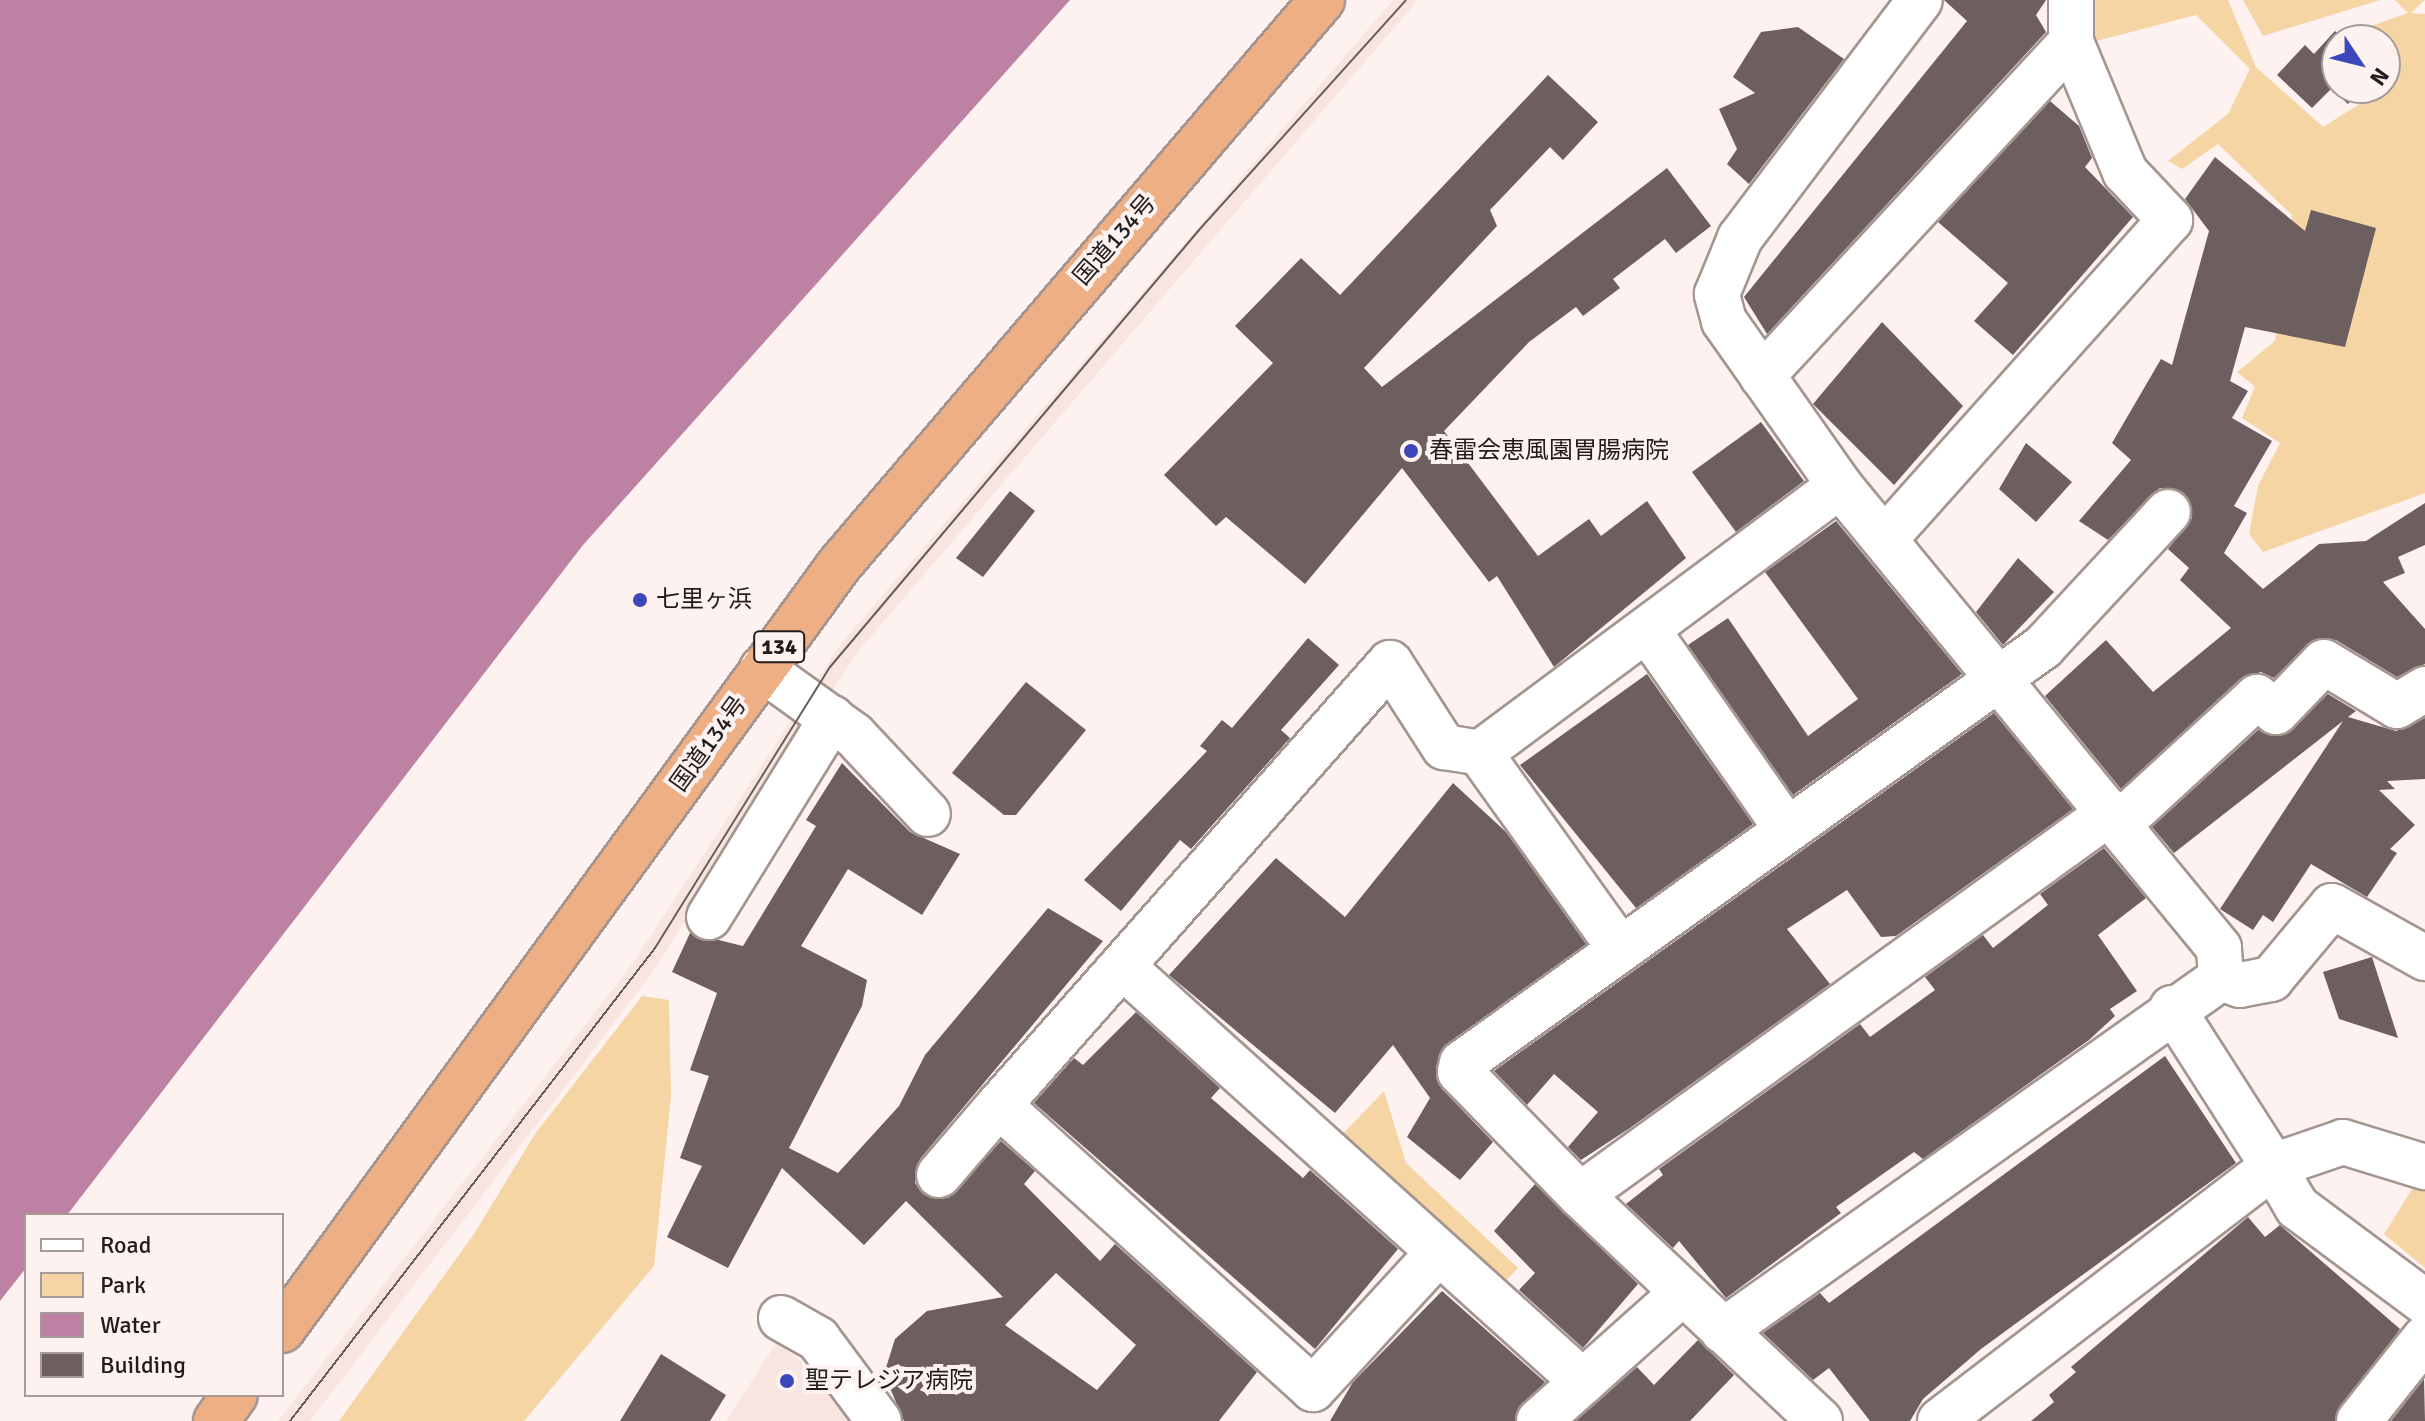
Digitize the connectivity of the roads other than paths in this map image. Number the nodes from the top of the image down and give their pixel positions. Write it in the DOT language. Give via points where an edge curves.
graph roads {
  1 [pos="1322,0"];
  2 [pos="1920,0"];
  3 [pos="2071,21"];
  4 [pos="1762,376"];
  5 [pos="1840,486"];
  6 [pos="2168,512"];
  7 [pos="1886,538"];
  8 [pos="1648,631"];
  9 [pos="762,669"];
  10 [pos="2003,677"];
  11 [pos="2425,689"];
  12 [pos="832,718"];
  13 [pos="1480,753"];
  14 [pos="928,814"];
  15 [pos="2115,817"];
  16 [pos="1785,827"];
  17 [pos="709,917"];
  18 [pos="1618,946"];
  19 [pos="2425,958"];
  20 [pos="1122,966"];
  21 [pos="2221,978"];
  22 [pos="2172,1008"];
  23 [pos="999,1105"];
  24 [pos="2273,1166"];
  25 [pos="2425,1167"];
  26 [pos="939,1175"];
  27 [pos="1580,1195"];
  28 [pos="1438,1253"];
  29 [pos="1682,1293"];
  30 [pos="2425,1302"];
  31 [pos="781,1318"];
  32 [pos="284,1327"];
  33 [pos="1723,1331"];
  34 [pos="2425,1338"];
  35 [pos="1583,1382"];
  36 [pos="234,1397"];
  37 [pos="216,1421"];
  38 [pos="879,1421"];
  39 [pos="1539,1421"];
  40 [pos="1820,1421"];
  41 [pos="1940,1421"];
  42 [pos="2359,1421"];
  1 -- 9 [label="highway, 国道134号 / 134" via="931,455"];
  2 -- 4 [label="street" via="1740,238 1717,294 1724,321"];
  3 -- 4 [label="street"];
  3 -- 7 [label="street" via="2125,172 2170,220"];
  4 -- 5 [label="street"];
  5 -- 7 [label="street"];
  5 -- 8 [label="street"];
  6 -- 10 [label="street" via="2043,647"];
  7 -- 10 [label="street"];
  8 -- 13 [label="street"];
  8 -- 16 [label="street"];
  9 -- 12 [label="street"];
  9 -- 32 [label="highway, 国道134号 / 134"];
  10 -- 15 [label="street"];
  10 -- 16 [label="street"];
  11 -- 15 [label="street" via="2397,706 2324,662 2276,712 2257,697"];
  12 -- 14 [label="street"];
  12 -- 17 [label="street"];
  13 -- 18 [label="street"];
  13 -- 20 [label="street" via="1444,747 1390,663"];
  15 -- 21 [label="street" via="2219,948"];
  15 -- 27 [label="street"];
  16 -- 18 [label="street"];
  18 -- 27 [label="street" via="1462,1063 1460,1072"];
  19 -- 21 [label="street" via="2332,906 2271,979 2240,985"];
  20 -- 23 [label="street"];
  20 -- 28 [label="street"];
  21 -- 22 [label="street"];
  22 -- 24 [label="street"];
  22 -- 33 [label="street"];
  23 -- 26 [label="street"];
  23 -- 28 [label="street" via="1313,1389"];
  24 -- 25 [label="street" via="2343,1142"];
  24 -- 30 [label="street" via="2297,1207"];
  24 -- 41 [label="street"];
  27 -- 29 [label="street"];
  28 -- 35 [label="street"];
  29 -- 33 [label="street"];
  29 -- 35 [label="street"];
  31 -- 38 [label="street" via="818,1339"];
  33 -- 40 [label="street"];
  34 -- 42 [label="street"];
  35 -- 39 [label="street"];
  36 -- 37 [label="highway"];
}
